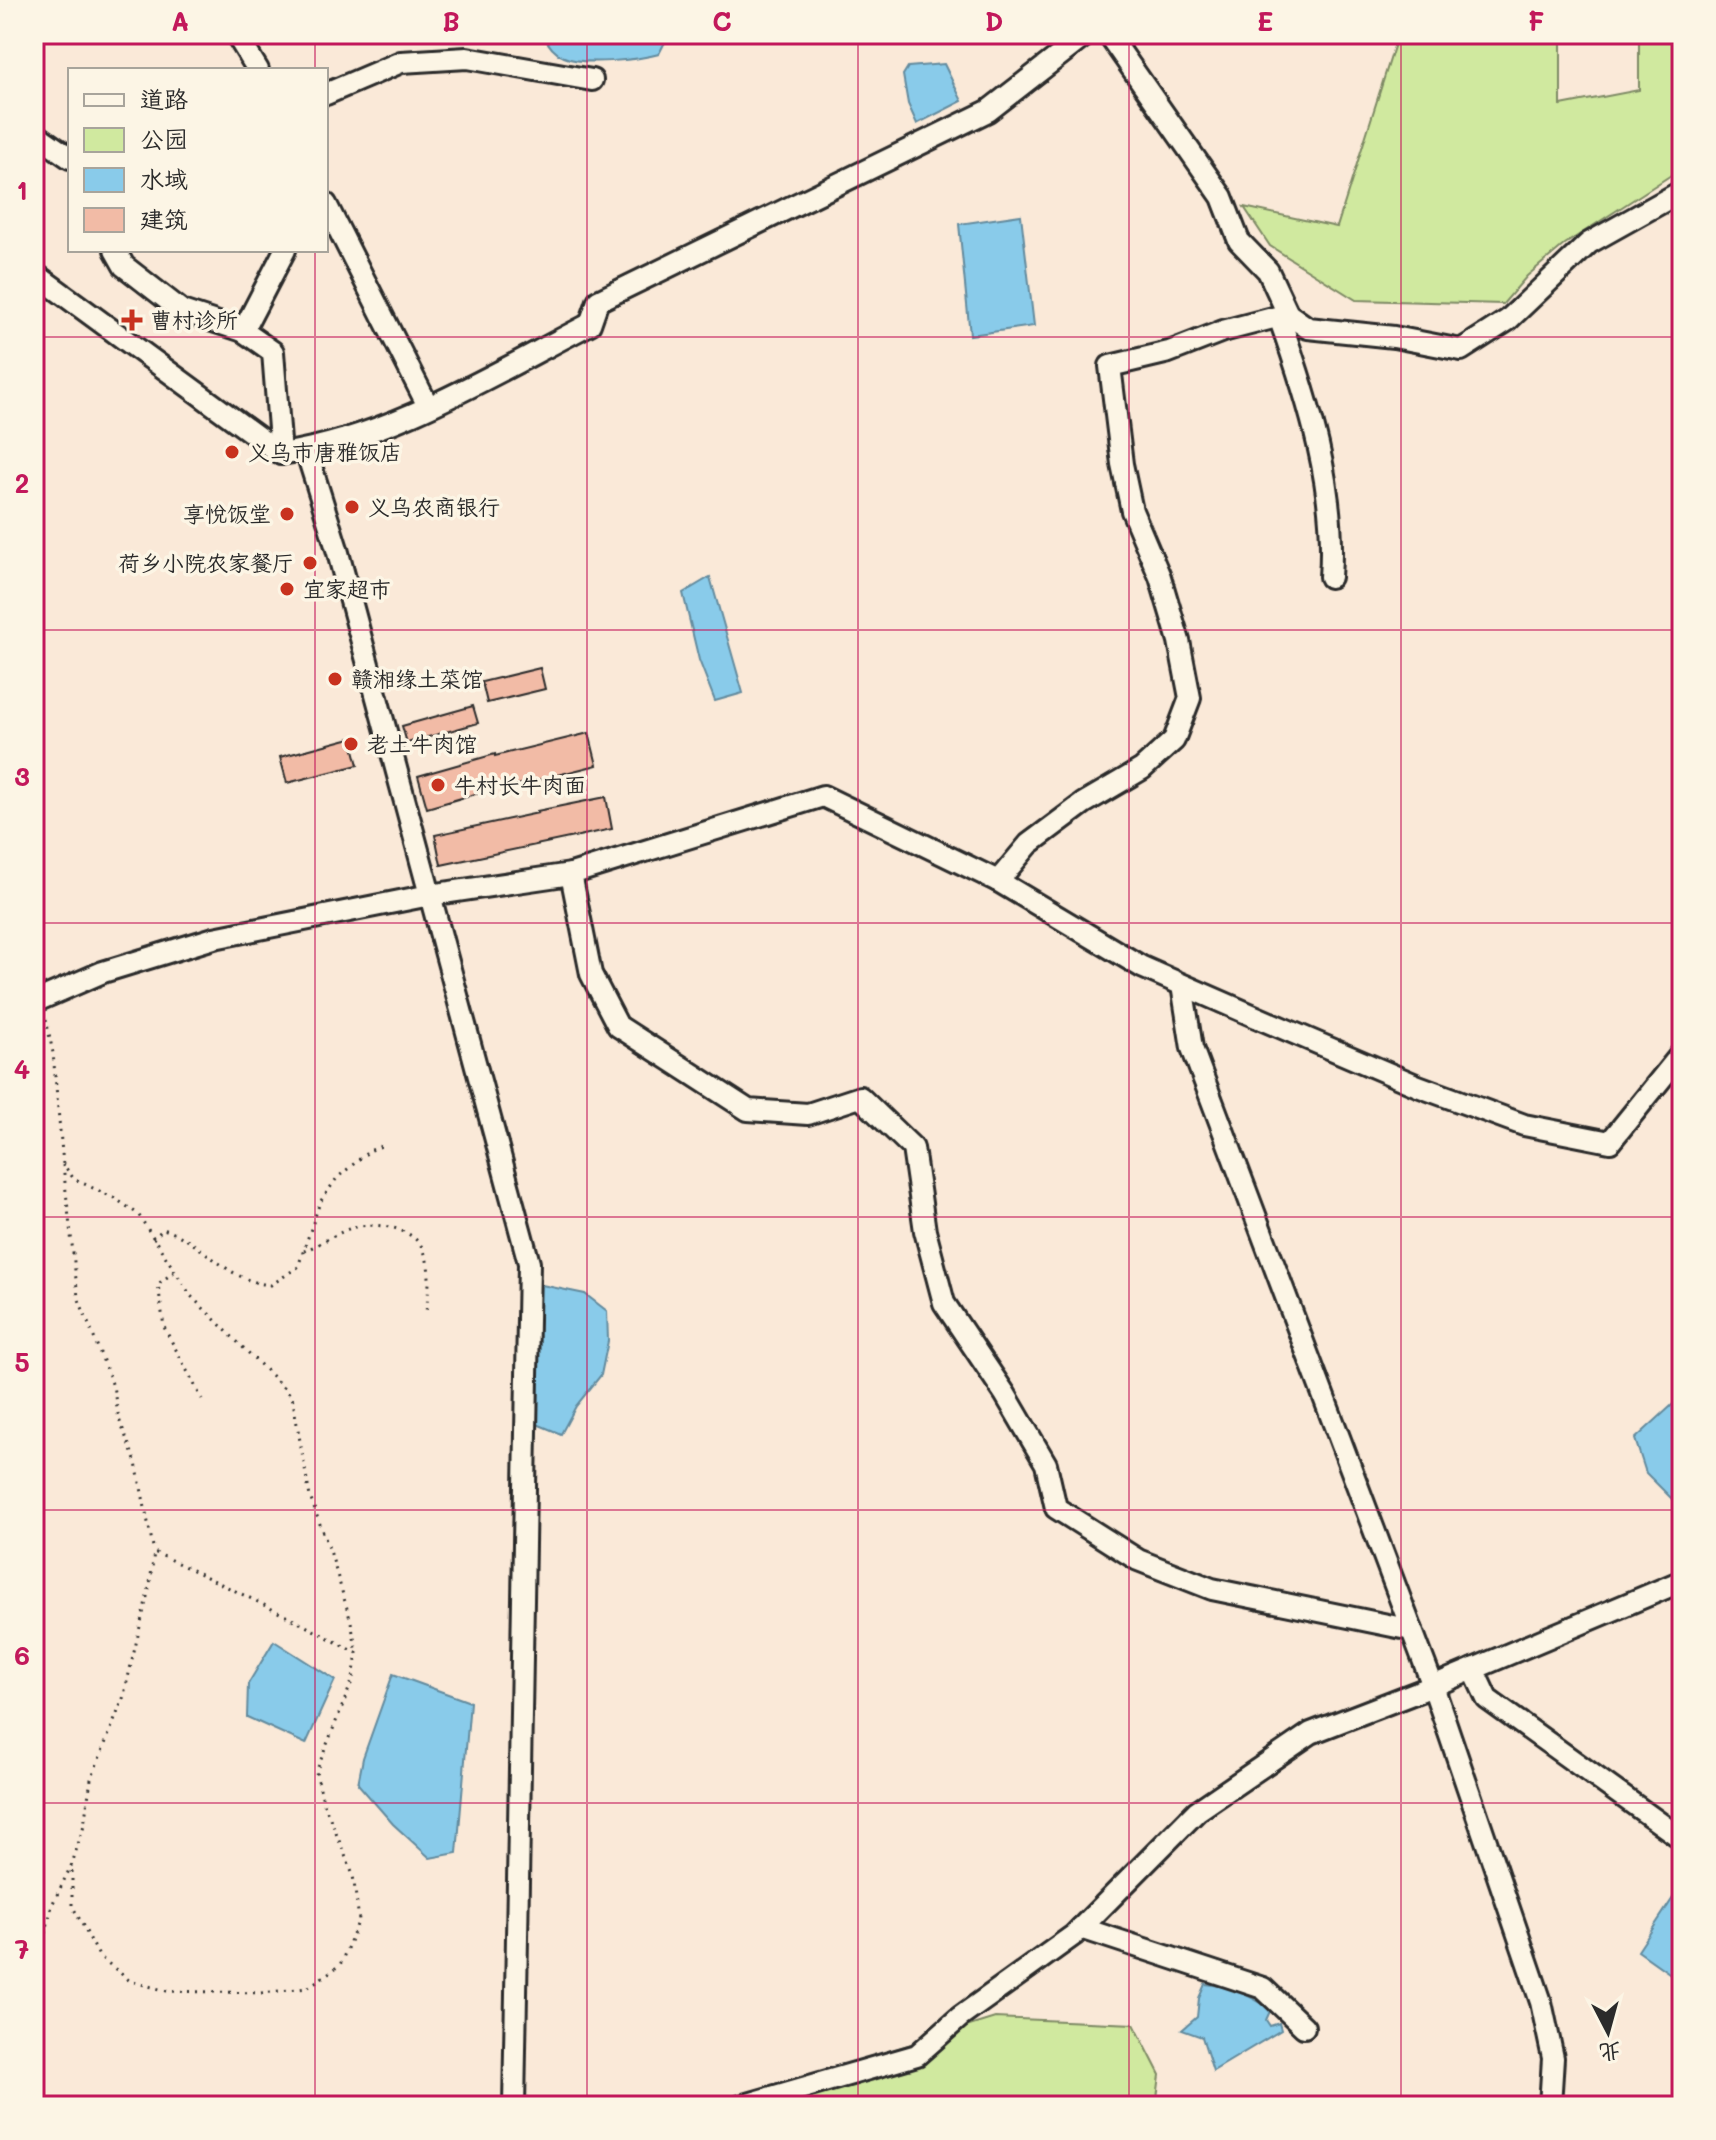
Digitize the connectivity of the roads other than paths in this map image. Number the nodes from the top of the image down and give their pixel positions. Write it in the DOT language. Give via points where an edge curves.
graph roads {
  1 [pos="236,34"];
  2 [pos="1087,34"];
  3 [pos="1108,34"];
  4 [pos="257,68"];
  5 [pos="592,80"];
  6 [pos="328,93"];
  7 [pos="34,133"];
  8 [pos="68,157"];
  9 [pos="1682,191"];
  10 [pos="328,208"];
  11 [pos="114,252"];
  12 [pos="284,252"];
  13 [pos="34,273"];
  14 [pos="1283,316"];
  15 [pos="243,331"];
  16 [pos="428,406"];
  17 [pos="306,450"];
  18 [pos="281,454"];
  19 [pos="1330,577"];
  20 [pos="571,874"];
  21 [pos="998,881"];
  22 [pos="430,895"];
  23 [pos="1182,985"];
  24 [pos="38,1000"];
  25 [pos="1682,1053"];
  26 [pos="1682,1581"];
  27 [pos="1412,1630"];
  28 [pos="1473,1669"];
  29 [pos="1433,1686"];
  30 [pos="1682,1839"];
  31 [pos="1081,1928"];
  32 [pos="1304,2027"];
  33 [pos="514,2106"];
  34 [pos="741,2106"];
  35 [pos="1550,2106"];
  1 -- 4 [label="street"];
  2 -- 16 [label="street" via="988,111 598,301 590,324"];
  3 -- 14 [label="street" via="1222,197 1239,241 1268,271"];
  5 -- 6 [label="street" via="467,58 401,62"];
  7 -- 8 [label="street"];
  9 -- 14 [label="street" via="1589,243 1508,320 1461,350 1308,328"];
  10 -- 16 [label="street"];
  11 -- 15 [label="street" via="124,266 182,311"];
  12 -- 15 [label="street"];
  13 -- 18 [label="street"];
  14 -- 19 [label="street" via="1320,457 1333,542"];
  14 -- 21 [label="street" via="1110,366 1132,511 1164,589 1190,698 1174,740 1142,769 1029,844"];
  15 -- 18 [label="street" via="273,352"];
  16 -- 17 [label="street"];
  17 -- 18 [label="street"];
  17 -- 22 [label="street"];
  20 -- 21 [label="street" via="823,796"];
  20 -- 22 [label="street"];
  20 -- 27 [label="street" via="591,974 618,1026 748,1110 808,1114 860,1097 913,1148 925,1231 944,1303 1046,1464 1056,1508 1138,1560 1212,1589"];
  21 -- 23 [label="street" via="1142,967"];
  22 -- 24 [label="street" via="214,938 103,972"];
  22 -- 33 [label="street" via="529,1263"];
  23 -- 25 [label="street" via="1510,1121 1610,1142"];
  23 -- 27 [label="street" via="1192,1048"];
  26 -- 28 [label="street"];
  27 -- 29 [label="street"];
  28 -- 29 [label="street"];
  28 -- 30 [label="street" via="1487,1699"];
  29 -- 31 [label="street" via="1311,1733 1197,1811"];
  29 -- 35 [label="street" via="1541,2002 1553,2058"];
  31 -- 32 [label="street" via="1263,1988"];
  31 -- 34 [label="street" via="917,2055"];
}
